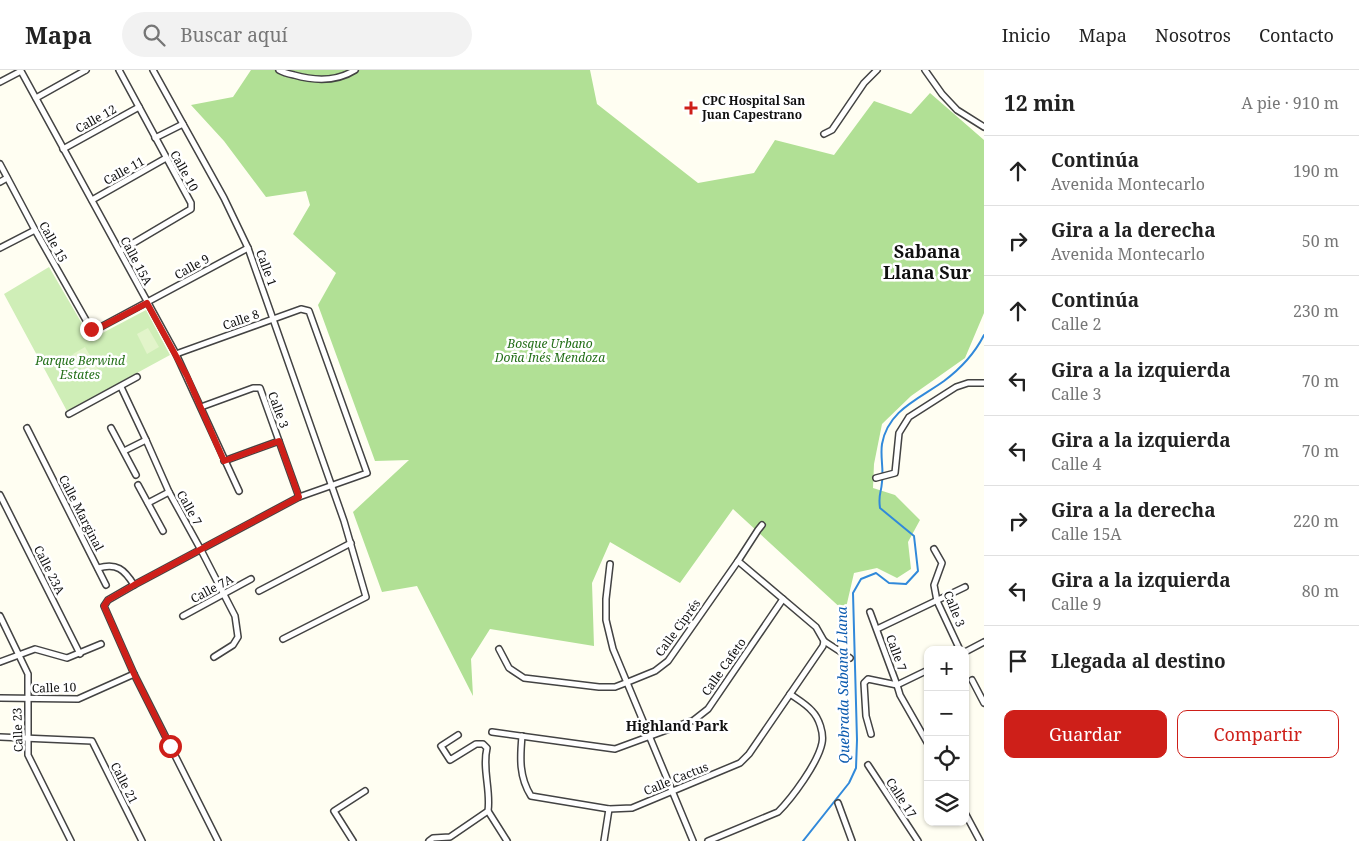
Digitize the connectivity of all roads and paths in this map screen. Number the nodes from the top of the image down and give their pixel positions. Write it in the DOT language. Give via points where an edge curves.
graph roads {
  1 [pos="86,70"];
  2 [pos="119,70"];
  3 [pos="153,70"];
  4 [pos="279,70"];
  5 [pos="355,70"];
  6 [pos="877,70"];
  7 [pos="925,70"];
  8 [pos="22,71"];
  9 [pos="0,82"];
  10 [pos="36,98"];
  11 [pos="139,107"];
  12 [pos="182,124"];
  13 [pos="984,127"];
  14 [pos="824,134"];
  15 [pos="155,138"];
  16 [pos="63,149"];
  17 [pos="166,158"];
  18 [pos="0,164"];
  19 [pos="7,178"];
  20 [pos="0,182"];
  21 [pos="92,200"];
  22 [pos="35,230"];
  23 [pos="0,248"];
  24 [pos="248,248"];
  25 [pos="120,251"];
  26 [pos="147,303"];
  27 [pos="274,320"];
  28 [pos="91,329"];
  29 [pos="176,354"];
  30 [pos="137,377"];
  31 [pos="984,383"];
  32 [pos="120,387"];
  33 [pos="201,407"];
  34 [pos="70,414"];
  35 [pos="27,428"];
  36 [pos="111,428"];
  37 [pos="146,440"];
  38 [pos="279,441"];
  39 [pos="124,451"];
  40 [pos="224,461"];
  41 [pos="136,475"];
  42 [pos="876,478"];
  43 [pos="138,485"];
  44 [pos="332,485"];
  45 [pos="239,491"];
  46 [pos="168,492"];
  47 [pos="0,495"];
  48 [pos="299,497"];
  49 [pos="2,503"];
  50 [pos="148,503"];
  51 [pos="762,525"];
  52 [pos="163,531"];
  53 [pos="351,543"];
  54 [pos="934,548"];
  55 [pos="201,550"];
  56 [pos="738,561"];
  57 [pos="610,564"];
  58 [pos="98,568"];
  59 [pos="252,579"];
  60 [pos="106,585"];
  61 [pos="134,585"];
  62 [pos="965,587"];
  63 [pos="259,591"];
  64 [pos="224,594"];
  65 [pos="783,599"];
  66 [pos="937,601"];
  67 [pos="870,612"];
  68 [pos="0,616"];
  69 [pos="183,616"];
  70 [pos="877,629"];
  71 [pos="284,639"];
  72 [pos="824,640"];
  73 [pos="984,642"];
  74 [pos="101,644"];
  75 [pos="958,646"];
  76 [pos="499,650"];
  77 [pos="969,650"];
  78 [pos="80,654"];
  79 [pos="20,656"];
  80 [pos="214,657"];
  81 [pos="850,658"];
  82 [pos="0,662"];
  83 [pos="924,672"];
  84 [pos="134,674"];
  85 [pos="972,680"];
  86 [pos="628,682"];
  87 [pos="898,685"];
  88 [pos="790,694"];
  89 [pos="0,698"];
  90 [pos="28,699"];
  91 [pos="984,703"];
  92 [pos="492,732"];
  93 [pos="871,734"];
  94 [pos="458,735"];
  95 [pos="522,736"];
  96 [pos="0,737"];
  97 [pos="27,737"];
  98 [pos="650,737"];
  99 [pos="924,737"];
  100 [pos="868,765"];
  101 [pos="365,792"];
  102 [pos="672,792"];
  103 [pos="838,803"];
  104 [pos="609,809"];
  105 [pos="488,811"];
  106 [pos="969,820"];
  107 [pos="71,841"];
  108 [pos="142,841"];
  109 [pos="218,841"];
  110 [pos="353,841"];
  111 [pos="429,841"];
  112 [pos="507,841"];
  113 [pos="604,841"];
  114 [pos="693,841"];
  115 [pos="708,841"];
  116 [pos="852,841"];
  117 [pos="918,841"];
  118 [pos="980,841"];
  1 -- 10 [label="street"];
  2 -- 11 [label="street, Calle 10"];
  3 -- 12 [label="street, Calle 1"];
  4 -- 5 [label="street" via="311,80 327,80"];
  6 -- 14 [label="street" via="864,83 832,130"];
  7 -- 13 [label="street" via="957,110"];
  8 -- 9 [label="street"];
  8 -- 10 [label="street, Calle 15A"];
  10 -- 16 [label="street, Calle 15A"];
  11 -- 15 [label="street, Calle 10"];
  11 -- 16 [label="street, Calle 12"];
  12 -- 15 [label="street"];
  12 -- 24 [label="street, Calle 1"];
  15 -- 17 [label="street, Calle 10"];
  16 -- 21 [label="street, Calle 15A"];
  17 -- 21 [label="street, Calle 11"];
  17 -- 25 [label="street, Calle 10" via="191,203 190,209"];
  18 -- 19 [label="street, Calle 15"];
  19 -- 20 [label="street"];
  19 -- 22 [label="street, Calle 15"];
  21 -- 25 [label="street, Calle 15A"];
  22 -- 23 [label="street"];
  22 -- 28 [label="street, Calle 15"];
  24 -- 26 [label="street, Calle 9"];
  24 -- 27 [label="street, Calle 1"];
  25 -- 26 [label="street, Calle 15A"];
  26 -- 28 [label="street, Calle 9" via="97,329"];
  26 -- 29 [label="street, Calle 15A"];
  27 -- 29 [label="street, Calle 8"];
  27 -- 44 [label="street, Calle 1"];
  27 -- 44 [label="street, Calle 8" via="301,310 309,311 367,473"];
  29 -- 33 [label="street, Calle 15A"];
  30 -- 32 [label="street"];
  31 -- 42 [label="street" via="956,387 909,417 899,433 894,472"];
  32 -- 34 [label="street"];
  32 -- 37 [label="street, Calle 7"];
  33 -- 38 [label="street, Calle 3" via="260,388"];
  33 -- 40 [label="street, Calle 15A"];
  35 -- 58 [label="street, Calle Marginal"];
  36 -- 39 [label="street"];
  37 -- 39 [label="street"];
  37 -- 46 [label="street, Calle 7"];
  38 -- 40 [label="street"];
  38 -- 48 [label="street, Calle 3"];
  39 -- 41 [label="street"];
  40 -- 45 [label="street, Calle 15A"];
  43 -- 50 [label="street"];
  44 -- 48 [label="street"];
  44 -- 53 [label="street, Calle 1"];
  46 -- 50 [label="street"];
  46 -- 55 [label="street, Calle 7"];
  47 -- 49 [label="street, Calle 23A"];
  48 -- 55 [label="street"];
  49 -- 78 [label="street, Calle 23A"];
  50 -- 52 [label="street"];
  51 -- 56 [label="street, Calle Ciprés"];
  53 -- 63 [label="street"];
  53 -- 71 [label="street, Calle 1" via="366,597"];
  54 -- 66 [label="street, Calle 3" via="942,563 934,586"];
  55 -- 61 [label="street"];
  55 -- 64 [label="street, Calle 7"];
  56 -- 65 [label="street"];
  56 -- 86 [label="street, Calle Ciprés" via="668,661 655,671"];
  57 -- 86 [label="street" via="606,620 613,649"];
  58 -- 60 [label="street"];
  58 -- 61 [label="street, Calle Marginal" via="117,567"];
  59 -- 64 [label="street, Calle 7A"];
  61 -- 84 [label="street" via="108,600 104,606"];
  62 -- 66 [label="street, Calle 7"];
  64 -- 69 [label="street, Calle 7A"];
  64 -- 80 [label="street, Calle 7" via="234,616 238,637 233,645"];
  65 -- 72 [label="street" via="816,627"];
  65 -- 98 [label="street, Calle Cafeto" via="708,708 694,720"];
  66 -- 70 [label="street, Calle 7"];
  66 -- 75 [label="street, Calle 3"];
  67 -- 70 [label="street"];
  68 -- 79 [label="street, Calle 23"];
  70 -- 87 [label="street, Calle 7"];
  72 -- 81 [label="street"];
  72 -- 88 [label="street, Calle Cactus"];
  73 -- 77 [label="street"];
  74 -- 78 [label="street"];
  76 -- 86 [label="street, Calle Ciprés" via="508,668 524,678 599,687 615,687"];
  78 -- 79 [label="street" via="67,658 36,649"];
  79 -- 82 [label="street"];
  79 -- 90 [label="street, Calle 23" via="28,674"];
  83 -- 87 [label="street"];
  84 -- 90 [label="street, Calle 10" via="78,699"];
  84 -- 109 [label="street"];
  85 -- 91 [label="street"];
  86 -- 98 [label="street"];
  87 -- 93 [label="street" via="868,679 864,683 866,716"];
  87 -- 99 [label="street, Calle 7" via="900,695"];
  88 -- 102 [label="street, Calle Cactus" via="740,763"];
  88 -- 115 [label="street" via="812,711 821,726 822,742 815,762 778,812"];
  89 -- 90 [label="street, Calle 10"];
  90 -- 97 [label="street, Calle 23"];
  92 -- 95 [label="street, Calle Cafeto"];
  94 -- 105 [label="street" via="441,746 450,760 476,744 487,748"];
  95 -- 98 [label="street, Calle Cafeto" via="615,749"];
  95 -- 104 [label="street, Calle Cactus" via="520,764 531,796"];
  96 -- 97 [label="street"];
  97 -- 107 [label="street, Calle 23" via="28,755"];
  97 -- 108 [label="street, Calle 21" via="92,741"];
  98 -- 102 [label="street"];
  100 -- 117 [label="street, Calle 17"];
  101 -- 110 [label="street" via="334,812"];
  102 -- 104 [label="street, Calle Cactus" via="632,808"];
  102 -- 114 [label="street"];
  103 -- 116 [label="street"];
  104 -- 113 [label="street"];
  105 -- 111 [label="street" via="450,837"];
  105 -- 112 [label="street"];
  106 -- 118 [label="street"];
}
